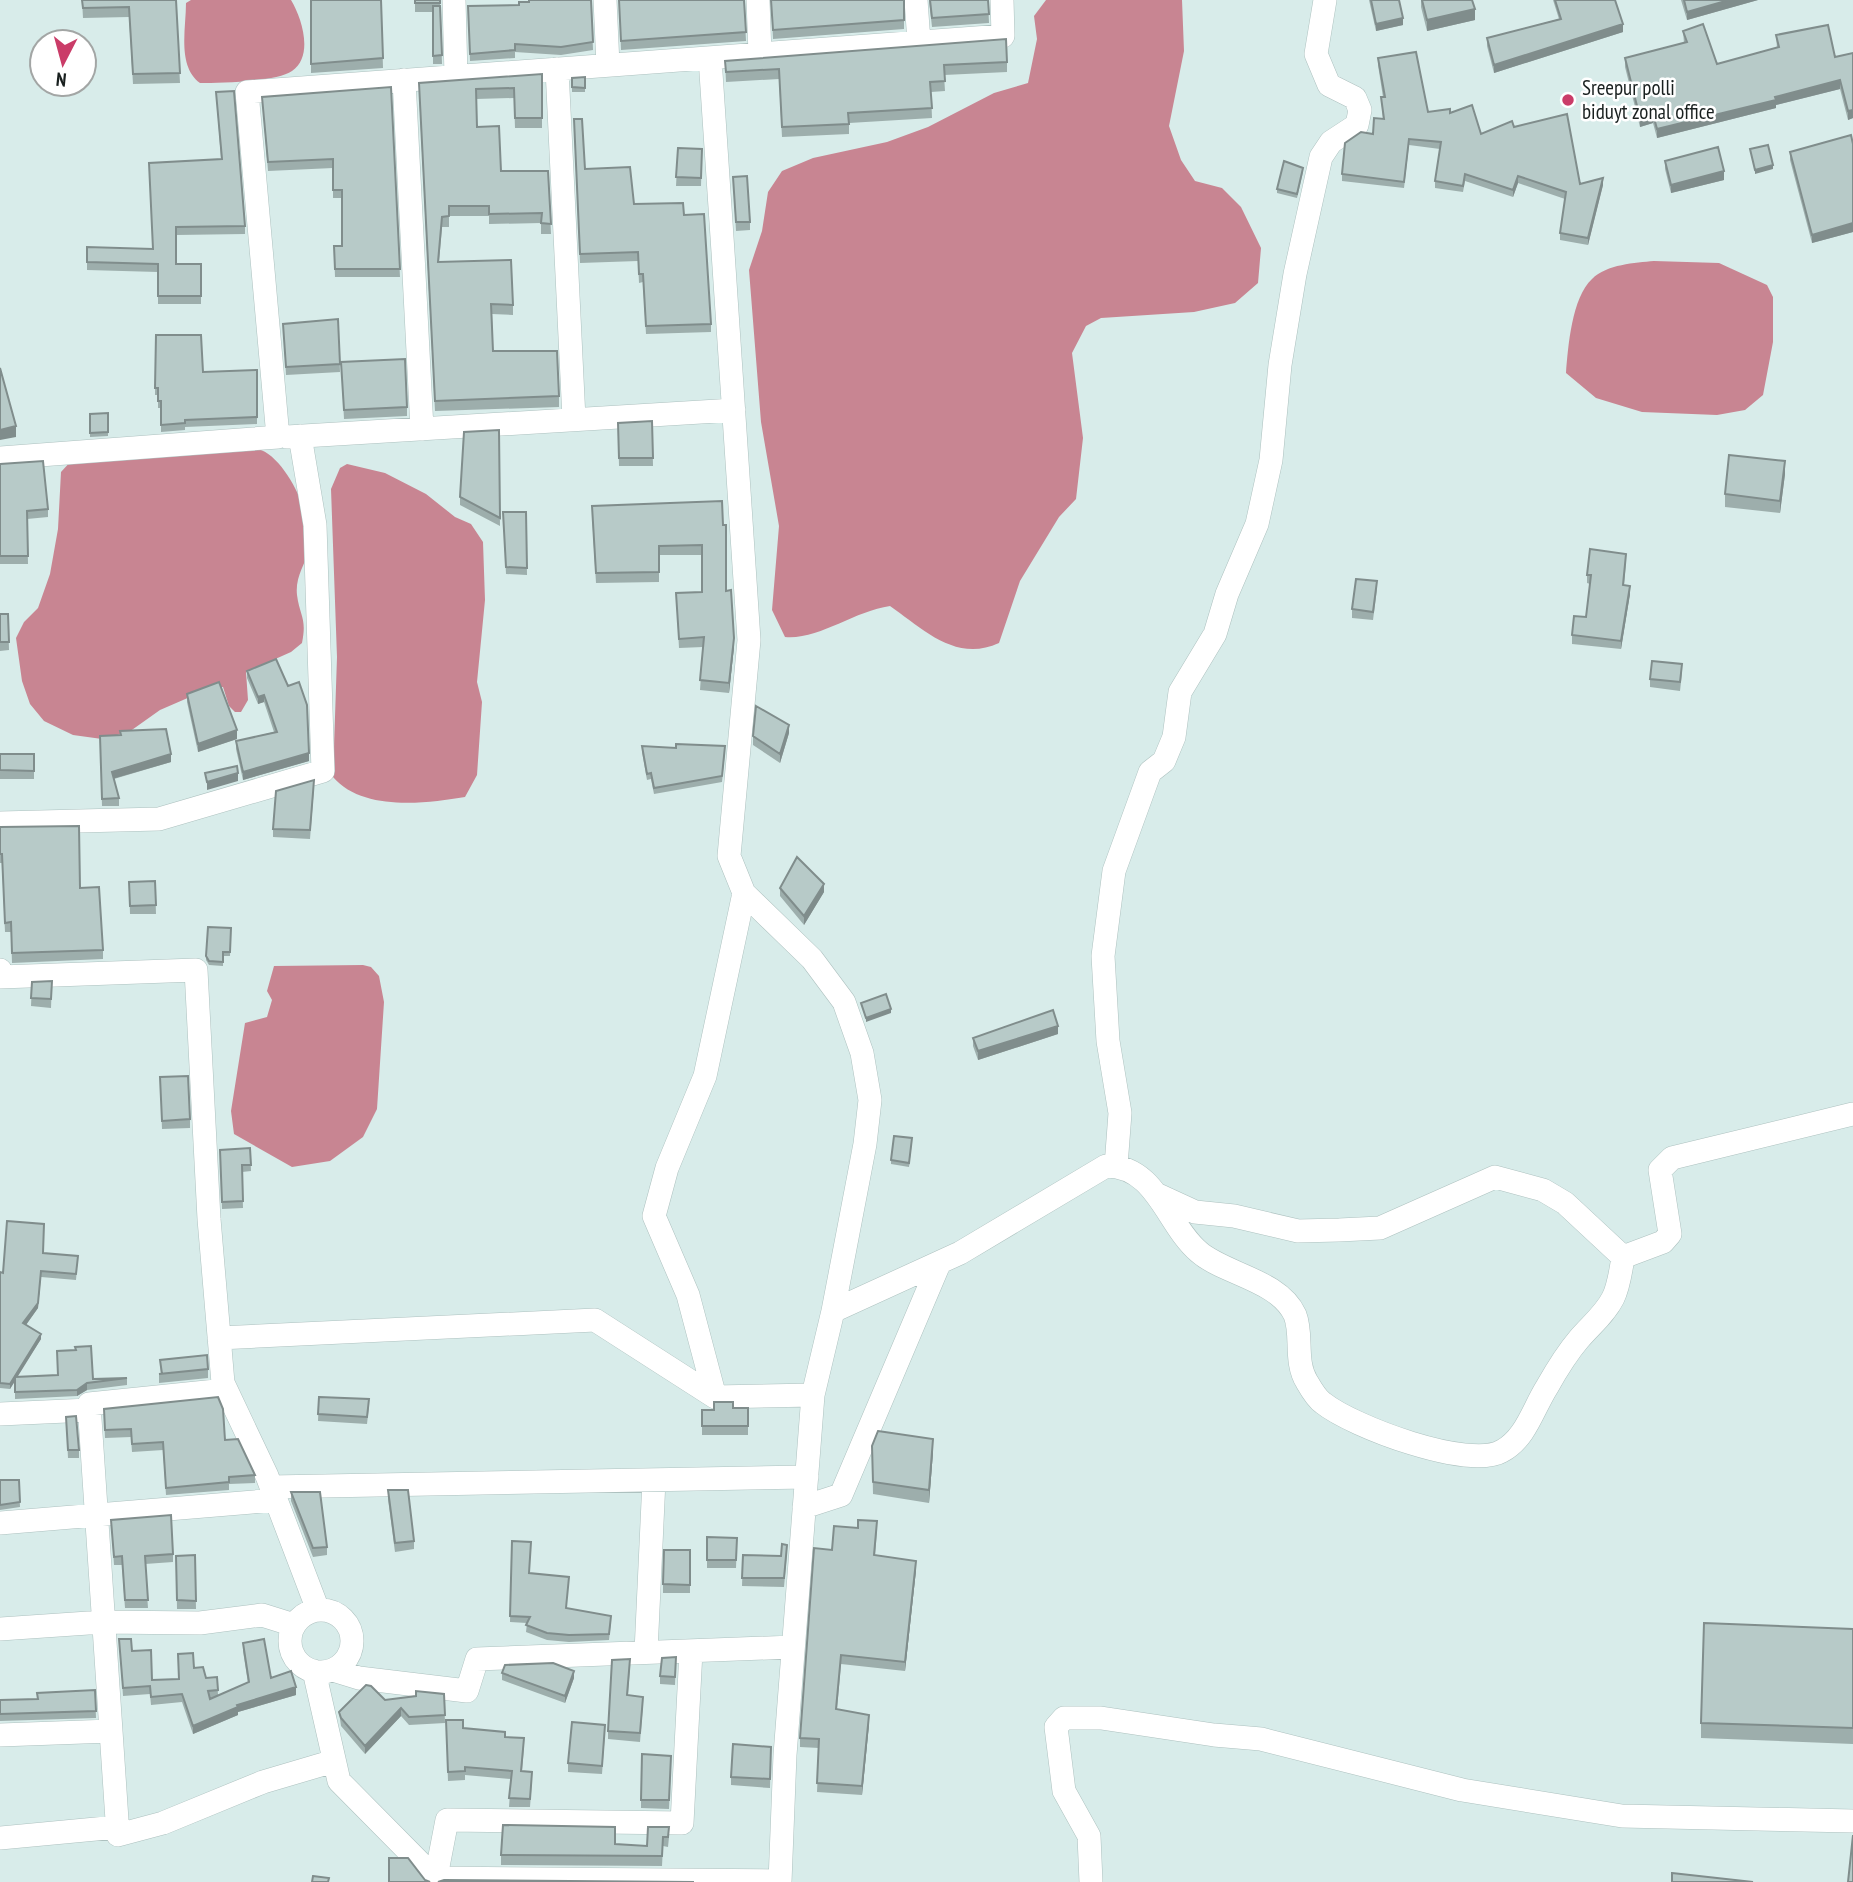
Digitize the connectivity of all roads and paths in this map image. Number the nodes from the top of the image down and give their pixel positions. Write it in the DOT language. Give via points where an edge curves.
graph roads {
  1 [pos="454,0"];
  2 [pos="605,0"];
  3 [pos="758,0"];
  4 [pos="916,0"];
  5 [pos="1002,0"];
  6 [pos="1325,0"];
  7 [pos="919,42"];
  8 [pos="760,54"];
  9 [pos="710,58"];
  10 [pos="608,65"];
  11 [pos="557,69"];
  12 [pos="456,76"];
  13 [pos="404,80"];
  14 [pos="734,410"];
  15 [pos="574,419"];
  16 [pos="422,429"];
  17 [pos="289,437"];
  18 [pos="0,458"];
  19 [pos="0,823"];
  20 [pos="744,892"];
  21 [pos="0,970"];
  22 [pos="0,977"];
  23 [pos="1853,1114"];
  24 [pos="1116,1166"];
  25 [pos="1156,1193"];
  26 [pos="1623,1257"];
  27 [pos="939,1264"];
  28 [pos="832,1311"];
  29 [pos="219,1338"];
  30 [pos="226,1390"];
  31 [pos="813,1395"];
  32 [pos="715,1397"];
  33 [pos="89,1410"];
  34 [pos="0,1414"];
  35 [pos="807,1477"];
  36 [pos="654,1480"];
  37 [pos="273,1494"];
  38 [pos="804,1507"];
  39 [pos="96,1515"];
  40 [pos="0,1522"];
  41 [pos="318,1610"];
  42 [pos="103,1622"];
  43 [pos="295,1625"];
  44 [pos="0,1629"];
  45 [pos="793,1647"];
  46 [pos="691,1651"];
  47 [pos="646,1652"];
  48 [pos="324,1671"];
  49 [pos="111,1731"];
  50 [pos="0,1735"];
  51 [pos="334,1761"];
  52 [pos="1853,1821"];
  53 [pos="117,1827"];
  54 [pos="0,1838"];
  55 [pos="435,1880"];
  56 [pos="780,1882"];
  57 [pos="1090,1882"];
  1 -- 12 [label="street"];
  2 -- 10 [label="street"];
  3 -- 8 [label="street"];
  4 -- 7 [label="street"];
  5 -- 7 [label="street" via="1003,36"];
  6 -- 24 [label="street" via="1316,54 1329,85 1355,98 1360,110 1356,125 1331,142 1321,157 1295,274 1271,460 1257,524 1215,634 1180,692 1174,737 1164,761 1150,772 1114,871 1103,956 1108,1041 1120,1113"];
  7 -- 8 [label="street"];
  8 -- 9 [label="street"];
  9 -- 10 [label="street"];
  9 -- 14 [label="street"];
  10 -- 11 [label="street"];
  11 -- 12 [label="street"];
  11 -- 15 [label="street"];
  12 -- 13 [label="street"];
  13 -- 16 [label="street"];
  13 -- 17 [label="street" via="247,92"];
  14 -- 15 [label="street"];
  14 -- 20 [label="street" via="749,640 729,856"];
  15 -- 16 [label="street"];
  16 -- 17 [label="street"];
  17 -- 18 [label="street"];
  17 -- 19 [label="street" via="315,525 323,771 159,819"];
  20 -- 28 [label="street" via="820,970 844,1002 862,1053 870,1100 865,1144"];
  20 -- 32 [label="street" via="705,1076 667,1168 654,1216 688,1295"];
  21 -- 22 [label="street"];
  22 -- 29 [label="street" via="196,970"];
  23 -- 26 [label="street" via="1672,1158 1660,1170 1670,1234 1663,1242"];
  24 -- 25 [label="street" via="1137,1174"];
  24 -- 27 [label="street" via="1106,1166"];
  25 -- 26 [label="street" via="1195,1212 1298,1231 1339,1230 1380,1228 1495,1177 1543,1190 1565,1203"];
  25 -- 26 [label="street" via="1201,1254 1280,1297 1295,1316 1298,1356 1306,1380 1322,1403 1371,1429 1415,1444 1485,1458 1517,1441 1578,1340 1614,1296"];
  27 -- 28 [label="street"];
  27 -- 38 [label="street" via="841,1496"];
  28 -- 31 [label="street"];
  29 -- 30 [label="street"];
  29 -- 32 [label="street" via="595,1320"];
  30 -- 33 [label="street" via="89,1404"];
  30 -- 37 [label="street"];
  31 -- 32 [label="street"];
  31 -- 35 [label="street"];
  33 -- 34 [label="street"];
  33 -- 39 [label="street"];
  35 -- 36 [label="street"];
  35 -- 38 [label="street"];
  36 -- 37 [label="street"];
  36 -- 47 [label="street"];
  37 -- 39 [label="street"];
  37 -- 41 [label="street"];
  38 -- 45 [label="street"];
  39 -- 40 [label="street"];
  39 -- 42 [label="street"];
  41 -- 43 [label="street"];
  41 -- 48 [label="street" via="345,1621 352,1639 348,1657"];
  42 -- 43 [label="street" via="200,1623 262,1615"];
  42 -- 44 [label="street"];
  42 -- 49 [label="street"];
  43 -- 48 [label="street" via="292,1653 298,1662"];
  45 -- 46 [label="street"];
  45 -- 56 [label="street"];
  46 -- 47 [label="street"];
  46 -- 55 [label="street" via="682,1823 447,1820"];
  47 -- 48 [label="street" via="477,1659 467,1691"];
  48 -- 51 [label="street"];
  49 -- 50 [label="street"];
  49 -- 53 [label="street"];
  51 -- 53 [label="street" via="263,1782 163,1823 118,1835"];
  51 -- 55 [label="street" via="339,1781"];
  52 -- 57 [label="street" via="1622,1816 1462,1790 1261,1739 1101,1718 1064,1718 1056,1727 1062,1782 1067,1801 1089,1836"];
  53 -- 54 [label="street"];
  55 -- 56 [label="street"];
}
